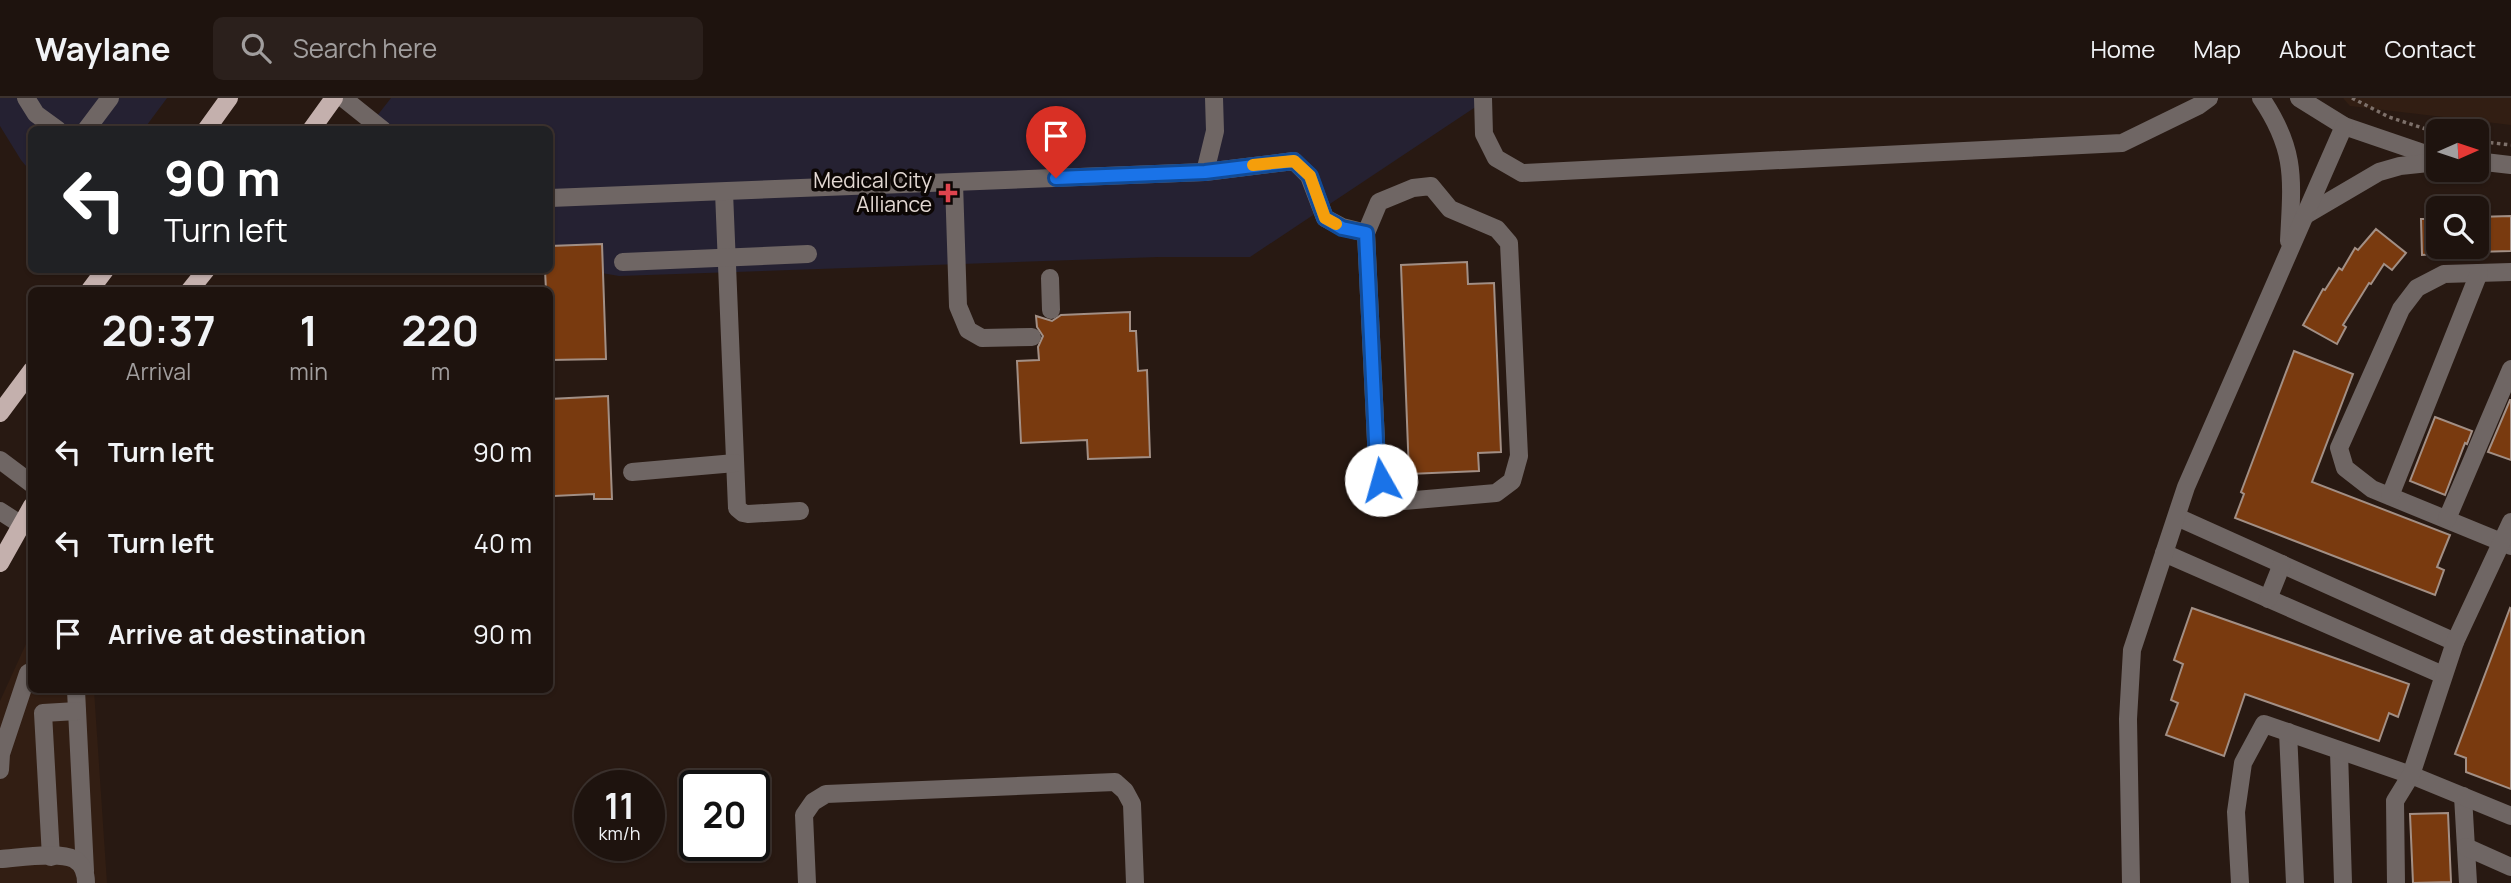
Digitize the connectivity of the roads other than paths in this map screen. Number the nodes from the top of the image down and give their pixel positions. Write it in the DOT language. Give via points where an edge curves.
graph roads {
  1 [pos="26,98"];
  2 [pos="110,98"];
  3 [pos="229,98"];
  4 [pos="334,98"];
  5 [pos="343,98"];
  6 [pos="1214,98"];
  7 [pos="1483,98"];
  8 [pos="2209,98"];
  9 [pos="2262,98"];
  10 [pos="2299,98"];
  11 [pos="52,126"];
  12 [pos="89,126"];
  13 [pos="209,126"];
  14 [pos="314,126"];
  15 [pos="378,126"];
  16 [pos="2344,126"];
  17 [pos="2426,154"];
  18 [pos="2489,162"];
  19 [pos="2426,163"];
  20 [pos="2511,164"];
  21 [pos="1205,172"];
  22 [pos="954,183"];
  23 [pos="724,192"];
  24 [pos="553,198"];
  25 [pos="2304,216"];
  26 [pos="1366,233"];
  27 [pos="2288,252"];
  28 [pos="807,254"];
  29 [pos="726,258"];
  30 [pos="623,262"];
  31 [pos="2511,272"];
  32 [pos="204,273"];
  33 [pos="2479,273"];
  34 [pos="1049,278"];
  35 [pos="192,287"];
  36 [pos="1051,310"];
  37 [pos="1032,337"];
  38 [pos="2511,369"];
  39 [pos="28,375"];
  40 [pos="0,413"];
  41 [pos="0,460"];
  42 [pos="735,463"];
  43 [pos="632,471"];
  44 [pos="28,481"];
  45 [pos="2390,496"];
  46 [pos="0,511"];
  47 [pos="800,511"];
  48 [pos="28,512"];
  49 [pos="2177,517"];
  50 [pos="2446,519"];
  51 [pos="2511,522"];
  52 [pos="20,524"];
  53 [pos="2506,544"];
  54 [pos="2164,553"];
  55 [pos="0,563"];
  56 [pos="2282,564"];
  57 [pos="2268,598"];
  58 [pos="2455,642"];
  59 [pos="2443,675"];
  60 [pos="28,676"];
  61 [pos="76,693"];
  62 [pos="77,711"];
  63 [pos="2288,732"];
  64 [pos="2339,751"];
  65 [pos="0,770"];
  66 [pos="2411,775"];
  67 [pos="2463,796"];
  68 [pos="2511,816"];
  69 [pos="2466,847"];
  70 [pos="51,857"];
  71 [pos="0,859"];
  72 [pos="2511,867"];
  73 [pos="86,877"];
  74 [pos="807,883"];
  75 [pos="1135,883"];
  76 [pos="2131,883"];
  77 [pos="2240,883"];
  78 [pos="2295,883"];
  79 [pos="2343,883"];
  80 [pos="2396,883"];
  81 [pos="2468,883"];
  1 -- 11 [label="street" via="36,114"];
  2 -- 12 [label="street"];
  3 -- 13 [label="main road"];
  4 -- 14 [label="main road"];
  5 -- 15 [label="street"];
  6 -- 21 [label="street" via="1215,131"];
  7 -- 8 [label="street" via="1484,134 1496,159 1522,173 2122,143"];
  9 -- 27 [label="street" via="2279,124 2292,176"];
  10 -- 16 [label="street"];
  16 -- 17 [label="street"];
  16 -- 25 [label="street"];
  18 -- 20 [label="street"];
  19 -- 25 [label="street" via="2379,172"];
  21 -- 22 [label="street"];
  21 -- 26 [label="street" via="1294,161 1310,176 1325,218 1342,228"];
  22 -- 23 [label="street"];
  22 -- 37 [label="street" via="958,306 968,330 982,338"];
  23 -- 24 [label="street"];
  23 -- 29 [label="street"];
  25 -- 27 [label="street"];
  26 -- 26 [label="street" via="1381,480 1391,495 1404,501 1496,493 1512,481 1519,456 1509,243 1497,229 1450,209 1431,186 1379,202"];
  27 -- 49 [label="street"];
  28 -- 29 [label="street"];
  29 -- 30 [label="street"];
  29 -- 42 [label="street"];
  31 -- 33 [label="street"];
  32 -- 35 [label="main road"];
  33 -- 45 [label="street"];
  33 -- 45 [label="street" via="2444,274 2417,288 2401,309 2339,448 2346,468 2372,489"];
  34 -- 36 [label="street"];
  38 -- 50 [label="street"];
  39 -- 40 [label="main road"];
  41 -- 44 [label="street"];
  42 -- 43 [label="street"];
  42 -- 47 [label="street" via="737,508 743,513"];
  45 -- 50 [label="street"];
  46 -- 52 [label="street"];
  48 -- 52 [label="main road"];
  49 -- 54 [label="street"];
  49 -- 56 [label="street"];
  50 -- 53 [label="street"];
  51 -- 53 [label="street"];
  52 -- 55 [label="main road"];
  53 -- 58 [label="street"];
  54 -- 57 [label="street"];
  54 -- 76 [label="street" via="2132,650 2128,719"];
  56 -- 57 [label="street"];
  56 -- 58 [label="street"];
  57 -- 59 [label="street"];
  58 -- 59 [label="street"];
  59 -- 66 [label="street"];
  60 -- 65 [label="street" via="1,754"];
  61 -- 62 [label="street"];
  62 -- 70 [label="street" via="43,713"];
  62 -- 73 [label="street"];
  63 -- 64 [label="street"];
  63 -- 77 [label="street" via="2264,724 2244,763 2236,812"];
  63 -- 78 [label="street"];
  64 -- 66 [label="street"];
  64 -- 79 [label="street"];
  66 -- 67 [label="street"];
  66 -- 80 [label="street" via="2395,801"];
  67 -- 68 [label="street"];
  67 -- 69 [label="street"];
  69 -- 72 [label="street"];
  69 -- 81 [label="street"];
  70 -- 71 [label="street"];
  70 -- 73 [label="street" via="74,859"];
  74 -- 75 [label="street" via="804,815 826,794 1115,782 1132,804"];
}
